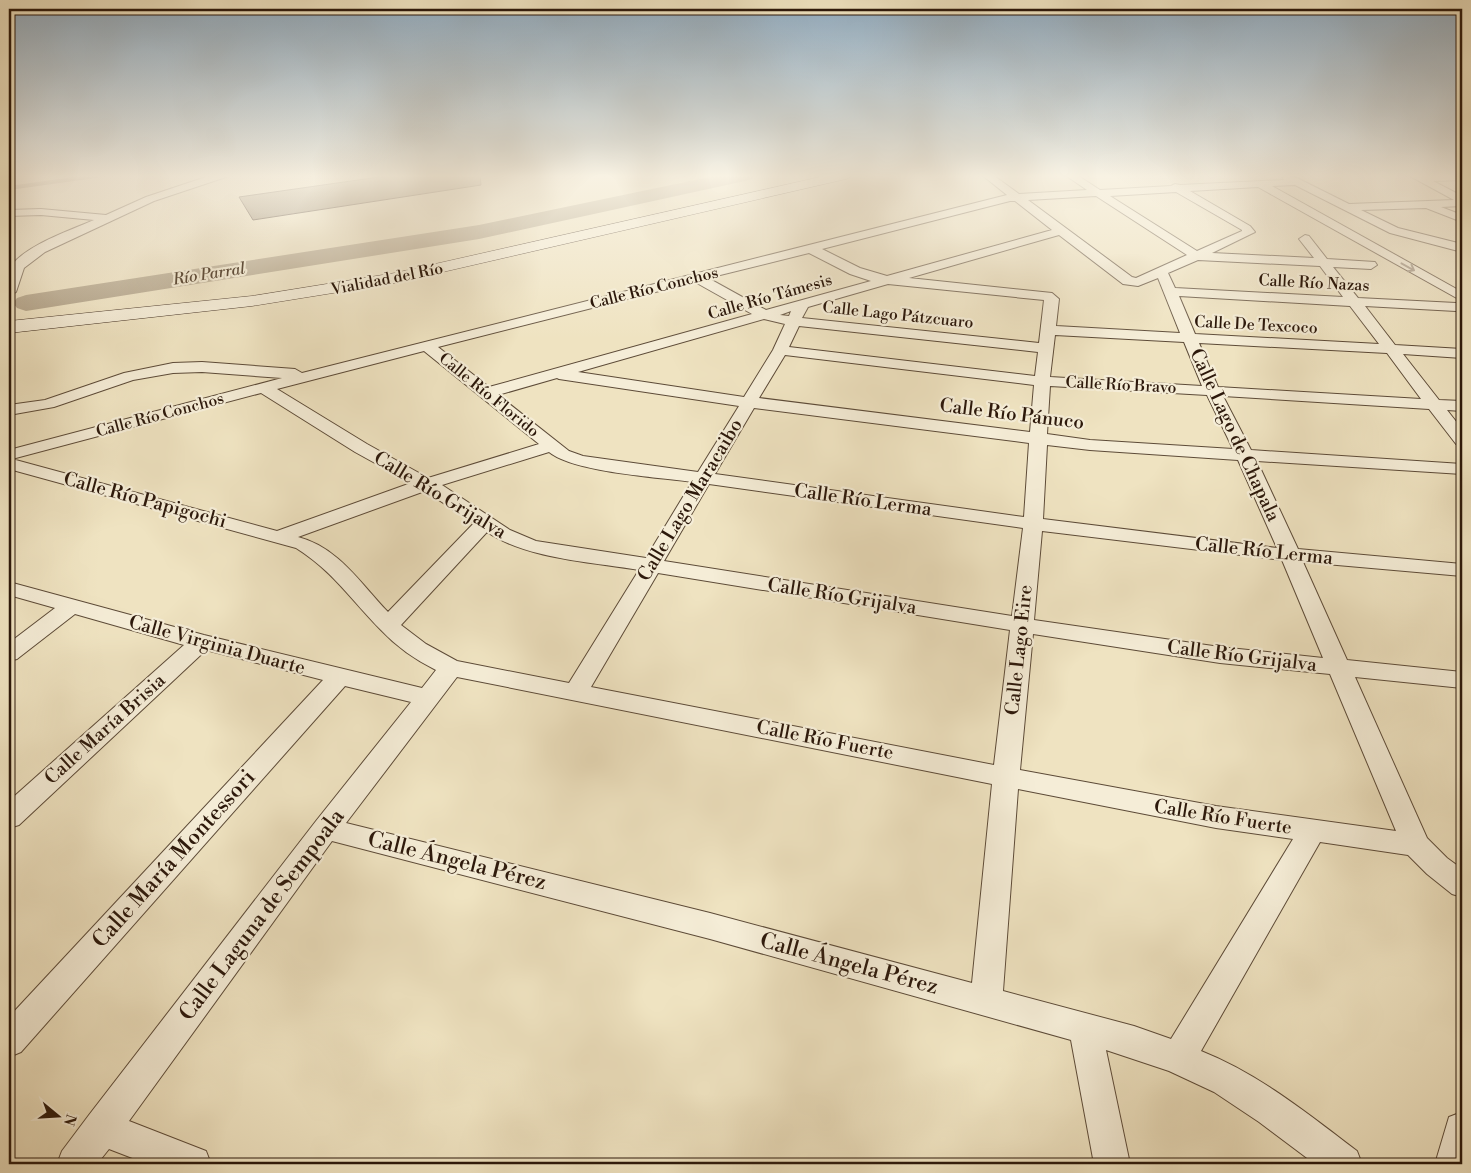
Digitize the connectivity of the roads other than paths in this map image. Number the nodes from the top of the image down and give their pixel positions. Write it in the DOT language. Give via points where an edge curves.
graph roads {
  1 [pos="81,230"];
  2 [pos="606,230"];
  3 [pos="884,230"];
  4 [pos="1155,230"];
  5 [pos="1247,230"];
  6 [pos="1337,230"];
  7 [pos="1367,230"];
  8 [pos="1392,230"];
  9 [pos="1061,231"];
  10 [pos="1305,239"];
  11 [pos="810,248"];
  12 [pos="1461,248"];
  13 [pos="1196,256"];
  14 [pos="1322,262"];
  15 [pos="1371,265"];
  16 [pos="12,267"];
  17 [pos="1162,273"];
  18 [pos="696,277"];
  19 [pos="889,281"];
  20 [pos="1462,285"];
  21 [pos="9,292"];
  22 [pos="1171,292"];
  23 [pos="1354,302"];
  24 [pos="1459,302"];
  25 [pos="798,314"];
  26 [pos="767,316"];
  27 [pos="9,327"];
  28 [pos="874,330"];
  29 [pos="1047,339"];
  30 [pos="1190,340"];
  31 [pos="426,346"];
  32 [pos="1391,349"];
  33 [pos="780,350"];
  34 [pos="1462,353"];
  35 [pos="862,360"];
  36 [pos="559,374"];
  37 [pos="311,375"];
  38 [pos="1042,380"];
  39 [pos="264,388"];
  40 [pos="1212,390"];
  41 [pos="487,393"];
  42 [pos="748,402"];
  43 [pos="1434,404"];
  44 [pos="1462,406"];
  45 [pos="9,410"];
  46 [pos="1037,438"];
  47 [pos="1462,440"];
  48 [pos="552,446"];
  49 [pos="9,455"];
  50 [pos="1245,455"];
  51 [pos="9,464"];
  52 [pos="1462,469"];
  53 [pos="703,479"];
  54 [pos="427,484"];
  55 [pos="486,522"];
  56 [pos="1033,524"];
  57 [pos="280,536"];
  58 [pos="1290,555"];
  59 [pos="651,565"];
  60 [pos="1462,570"];
  61 [pos="9,588"];
  62 [pos="71,606"];
  63 [pos="388,625"];
  64 [pos="1022,625"];
  65 [pos="201,642"];
  66 [pos="9,654"];
  67 [pos="451,668"];
  68 [pos="1338,668"];
  69 [pos="339,677"];
  70 [pos="1462,680"];
  71 [pos="576,692"];
  72 [pos="427,698"];
  73 [pos="1006,776"];
  74 [pos="9,817"];
  75 [pos="326,828"];
  76 [pos="1312,831"];
  77 [pos="1416,845"];
  78 [pos="1462,885"];
  79 [pos="986,1002"];
  80 [pos="1085,1028"];
  81 [pos="9,1041"];
  82 [pos="1179,1058"];
  83 [pos="102,1128"];
  84 [pos="1462,1130"];
  85 [pos="74,1164"];
  86 [pos="193,1164"];
  87 [pos="1112,1164"];
  88 [pos="1344,1164"];
  89 [pos="1453,1164"];
  1 -- 16 [label="street"];
  2 -- 27 [label="main road, Vialidad del Río" via="395,278 252,301"];
  3 -- 11 [label="street, Calle Río Conchos"];
  4 -- 13 [label="street"];
  5 -- 13 [label="street" via="1249,232"];
  6 -- 24 [label="street, one-way"];
  7 -- 20 [label="street"];
  8 -- 12 [label="street"];
  9 -- 17 [label="street" via="1128,281 1141,282"];
  9 -- 19 [label="street, Calle Río Támesis"];
  10 -- 14 [label="street"];
  11 -- 18 [label="street, Calle Río Conchos"];
  11 -- 19 [label="street" via="861,273"];
  13 -- 14 [label="street"];
  13 -- 17 [label="street"];
  14 -- 15 [label="street"];
  14 -- 23 [label="street"];
  16 -- 21 [label="street"];
  17 -- 22 [label="street, Calle Lago de Chapala"];
  18 -- 26 [label="street, Calle Lago Pátzcuaro"];
  18 -- 31 [label="street, Calle Río Conchos"];
  19 -- 25 [label="street, Calle Río Támesis"];
  19 -- 29 [label="street, Calle Lago Eire" via="1051,297"];
  22 -- 23 [label="street, Calle Río Nazas"];
  22 -- 30 [label="street, Calle Lago de Chapala"];
  23 -- 24 [label="street, Calle Río Nazas"];
  23 -- 32 [label="street"];
  25 -- 26 [label="street, Calle Lago Pátzcuaro"];
  25 -- 28 [label="street, Calle Lago Pátzcuaro"];
  25 -- 33 [label="street, Calle Lago Maracaibo"];
  26 -- 36 [label="street, Calle Río Támesis"];
  28 -- 29 [label="street, Calle Lago Pátzcuaro"];
  28 -- 35 [label="street"];
  29 -- 30 [label="street, Calle De Texcoco"];
  29 -- 38 [label="street, Calle Lago Eire"];
  30 -- 32 [label="street, Calle De Texcoco"];
  30 -- 40 [label="street, Calle Lago de Chapala"];
  31 -- 37 [label="street, Calle Río Conchos"];
  31 -- 41 [label="street, Calle Río Florido"];
  32 -- 34 [label="street, Calle De Texcoco"];
  32 -- 43 [label="street"];
  33 -- 35 [label="street, Calle Río Bravo"];
  33 -- 42 [label="street, Calle Lago Maracaibo"];
  35 -- 38 [label="street, Calle Río Bravo"];
  36 -- 41 [label="street, Calle Río Támesis"];
  36 -- 42 [label="street, Calle Río Pánuco"];
  37 -- 39 [label="street, Calle Río Conchos"];
  37 -- 45 [label="street, Calle Río Conchos" via="173,368 130,376 48,404"];
  38 -- 40 [label="street, Calle Río Bravo"];
  38 -- 46 [label="street, Calle Lago Eire"];
  39 -- 49 [label="street, Calle Río Conchos"];
  39 -- 54 [label="street, Calle Río Grijalva" via="360,448"];
  40 -- 43 [label="street, Calle Río Bravo"];
  40 -- 50 [label="street, Calle Lago de Chapala"];
  41 -- 48 [label="street, Calle Río Florido"];
  42 -- 46 [label="street, Calle Río Pánuco"];
  42 -- 53 [label="street, Calle Lago Maracaibo"];
  43 -- 44 [label="street, Calle Río Bravo"];
  43 -- 47 [label="street"];
  46 -- 50 [label="street, Calle Río Pánuco" via="1127,448"];
  46 -- 56 [label="street, Calle Lago Eire"];
  48 -- 53 [label="street, Calle Río Lerma" via="563,455 580,461"];
  48 -- 54 [label="street"];
  50 -- 52 [label="street, Calle Río Pánuco"];
  50 -- 58 [label="street, Calle Lago de Chapala"];
  51 -- 57 [label="street, Calle Río Papigochi"];
  53 -- 56 [label="street, Calle Río Lerma"];
  53 -- 59 [label="street, Calle Lago Maracaibo"];
  54 -- 55 [label="street, Calle Río Grijalva"];
  54 -- 57 [label="street"];
  55 -- 59 [label="street, Calle Río Grijalva" via="513,540 531,546"];
  55 -- 63 [label="street"];
  56 -- 58 [label="street, Calle Río Lerma"];
  56 -- 64 [label="street, Calle Lago Eire"];
  57 -- 63 [label="street, Calle Río Fuerte" via="323,555 356,586"];
  58 -- 60 [label="street, Calle Río Lerma"];
  58 -- 68 [label="street, Calle Lago de Chapala"];
  59 -- 64 [label="street, Calle Río Grijalva"];
  59 -- 71 [label="street, Calle Lago Maracaibo"];
  61 -- 62 [label="street, Calle Virginia Duarte"];
  62 -- 65 [label="street, Calle Virginia Duarte"];
  62 -- 66 [label="street"];
  63 -- 67 [label="street, Calle Río Fuerte" via="430,659"];
  64 -- 68 [label="street, Calle Río Grijalva" via="1220,655"];
  64 -- 73 [label="street, Calle Lago Eire"];
  65 -- 69 [label="street, Calle Virginia Duarte"];
  65 -- 74 [label="street, Calle María Brisia"];
  67 -- 71 [label="street, Calle Río Fuerte"];
  67 -- 72 [label="street, Calle Laguna de Sempoala"];
  68 -- 70 [label="street, Calle Río Grijalva"];
  68 -- 77 [label="street, Calle Lago de Chapala"];
  69 -- 72 [label="street, Calle Virginia Duarte"];
  69 -- 81 [label="street, Calle María Montessori"];
  71 -- 73 [label="street, Calle Río Fuerte"];
  72 -- 75 [label="street, Calle Laguna de Sempoala"];
  73 -- 76 [label="street, Calle Río Fuerte" via="1167,808"];
  73 -- 79 [label="street, Calle Lago Eire"];
  75 -- 79 [label="street, Calle Ángela Pérez" via="710,926"];
  75 -- 83 [label="street, Calle Laguna de Sempoala"];
  76 -- 77 [label="street, Calle Río Fuerte"];
  76 -- 82 [label="street"];
  77 -- 78 [label="street"];
  79 -- 80 [label="street, Calle Ángela Pérez"];
  80 -- 82 [label="street, Calle Ángela Pérez"];
  80 -- 87 [label="street"];
  82 -- 88 [label="street, Calle Ángela Pérez" via="1225,1080 1287,1120"];
  83 -- 85 [label="street, Calle Laguna de Sempoala"];
  83 -- 86 [label="street"];
  84 -- 89 [label="street"];
}
